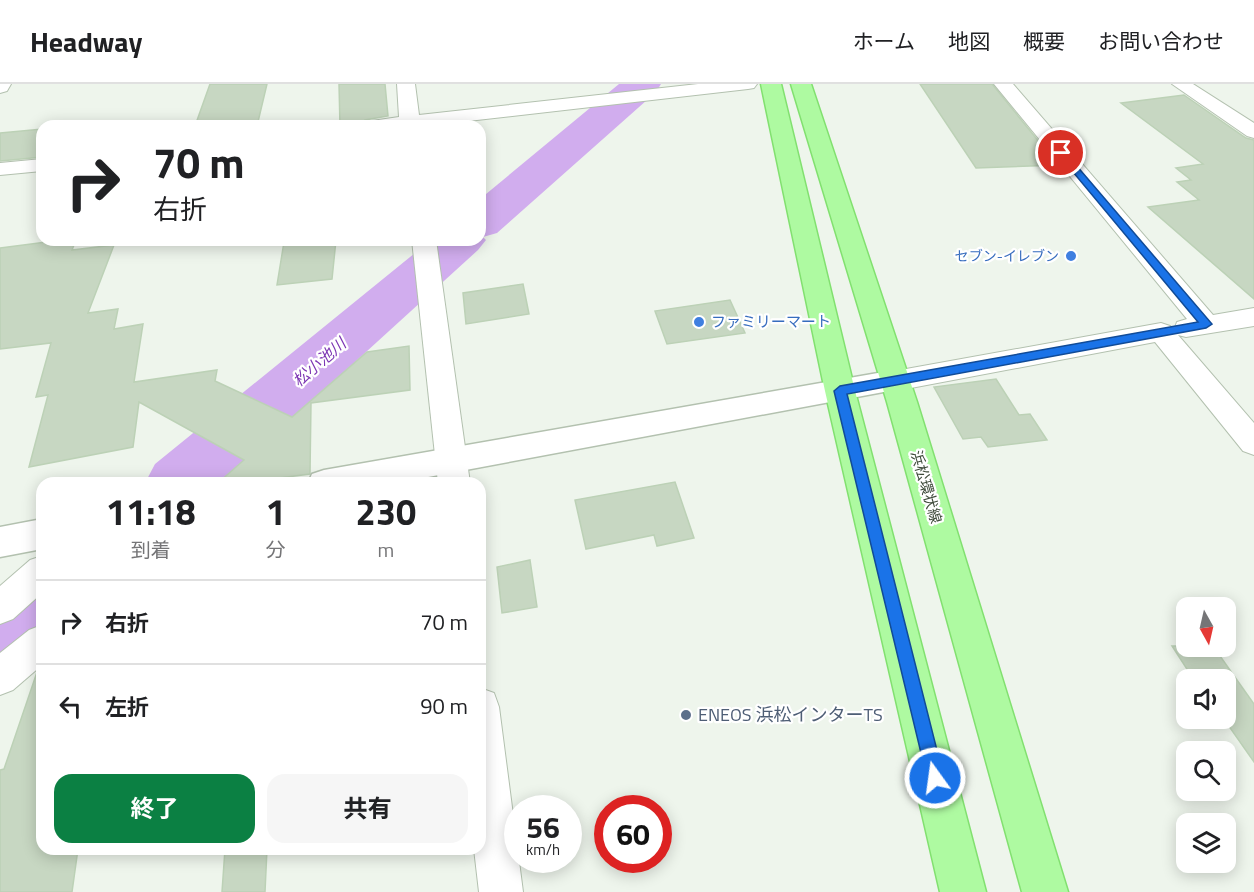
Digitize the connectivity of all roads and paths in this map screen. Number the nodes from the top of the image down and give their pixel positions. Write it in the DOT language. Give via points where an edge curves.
graph roads {
  1 [pos="406,84"];
  2 [pos="748,84"];
  3 [pos="771,84"];
  4 [pos="801,84"];
  5 [pos="1003,84"];
  6 [pos="1181,84"];
  7 [pos="410,120"];
  8 [pos="442,120"];
  9 [pos="1254,132"];
  10 [pos="36,166"];
  11 [pos="0,170"];
  12 [pos="424,246"];
  13 [pos="1254,317"];
  14 [pos="1206,324"];
  15 [pos="1161,332"];
  16 [pos="895,381"];
  17 [pos="840,391"];
  18 [pos="1254,442"];
  19 [pos="453,471"];
  20 [pos="388,477"];
  21 [pos="36,535"];
  22 [pos="0,542"];
  23 [pos="36,576"];
  24 [pos="0,608"];
  25 [pos="36,647"];
  26 [pos="0,677"];
  27 [pos="486,759"];
  28 [pos="501,892"];
  29 [pos="963,892"];
  30 [pos="1045,892"];
  1 -- 7 [label="street"];
  2 -- 8 [label="street"];
  3 -- 17 [label="main road"];
  4 -- 16 [label="main road, 浜松環状線"];
  5 -- 14 [label="street"];
  6 -- 9 [label="street"];
  10 -- 11 [label="street"];
  12 -- 19 [label="street"];
  13 -- 14 [label="street"];
  14 -- 15 [label="street"];
  15 -- 16 [label="street"];
  15 -- 18 [label="street"];
  16 -- 17 [label="street"];
  16 -- 30 [label="main road, 浜松環状線"];
  17 -- 19 [label="street"];
  17 -- 29 [label="main road"];
  19 -- 20 [label="street"];
  21 -- 22 [label="street"];
  23 -- 24 [label="street"];
  25 -- 26 [label="street"];
  27 -- 28 [label="street"];
}
